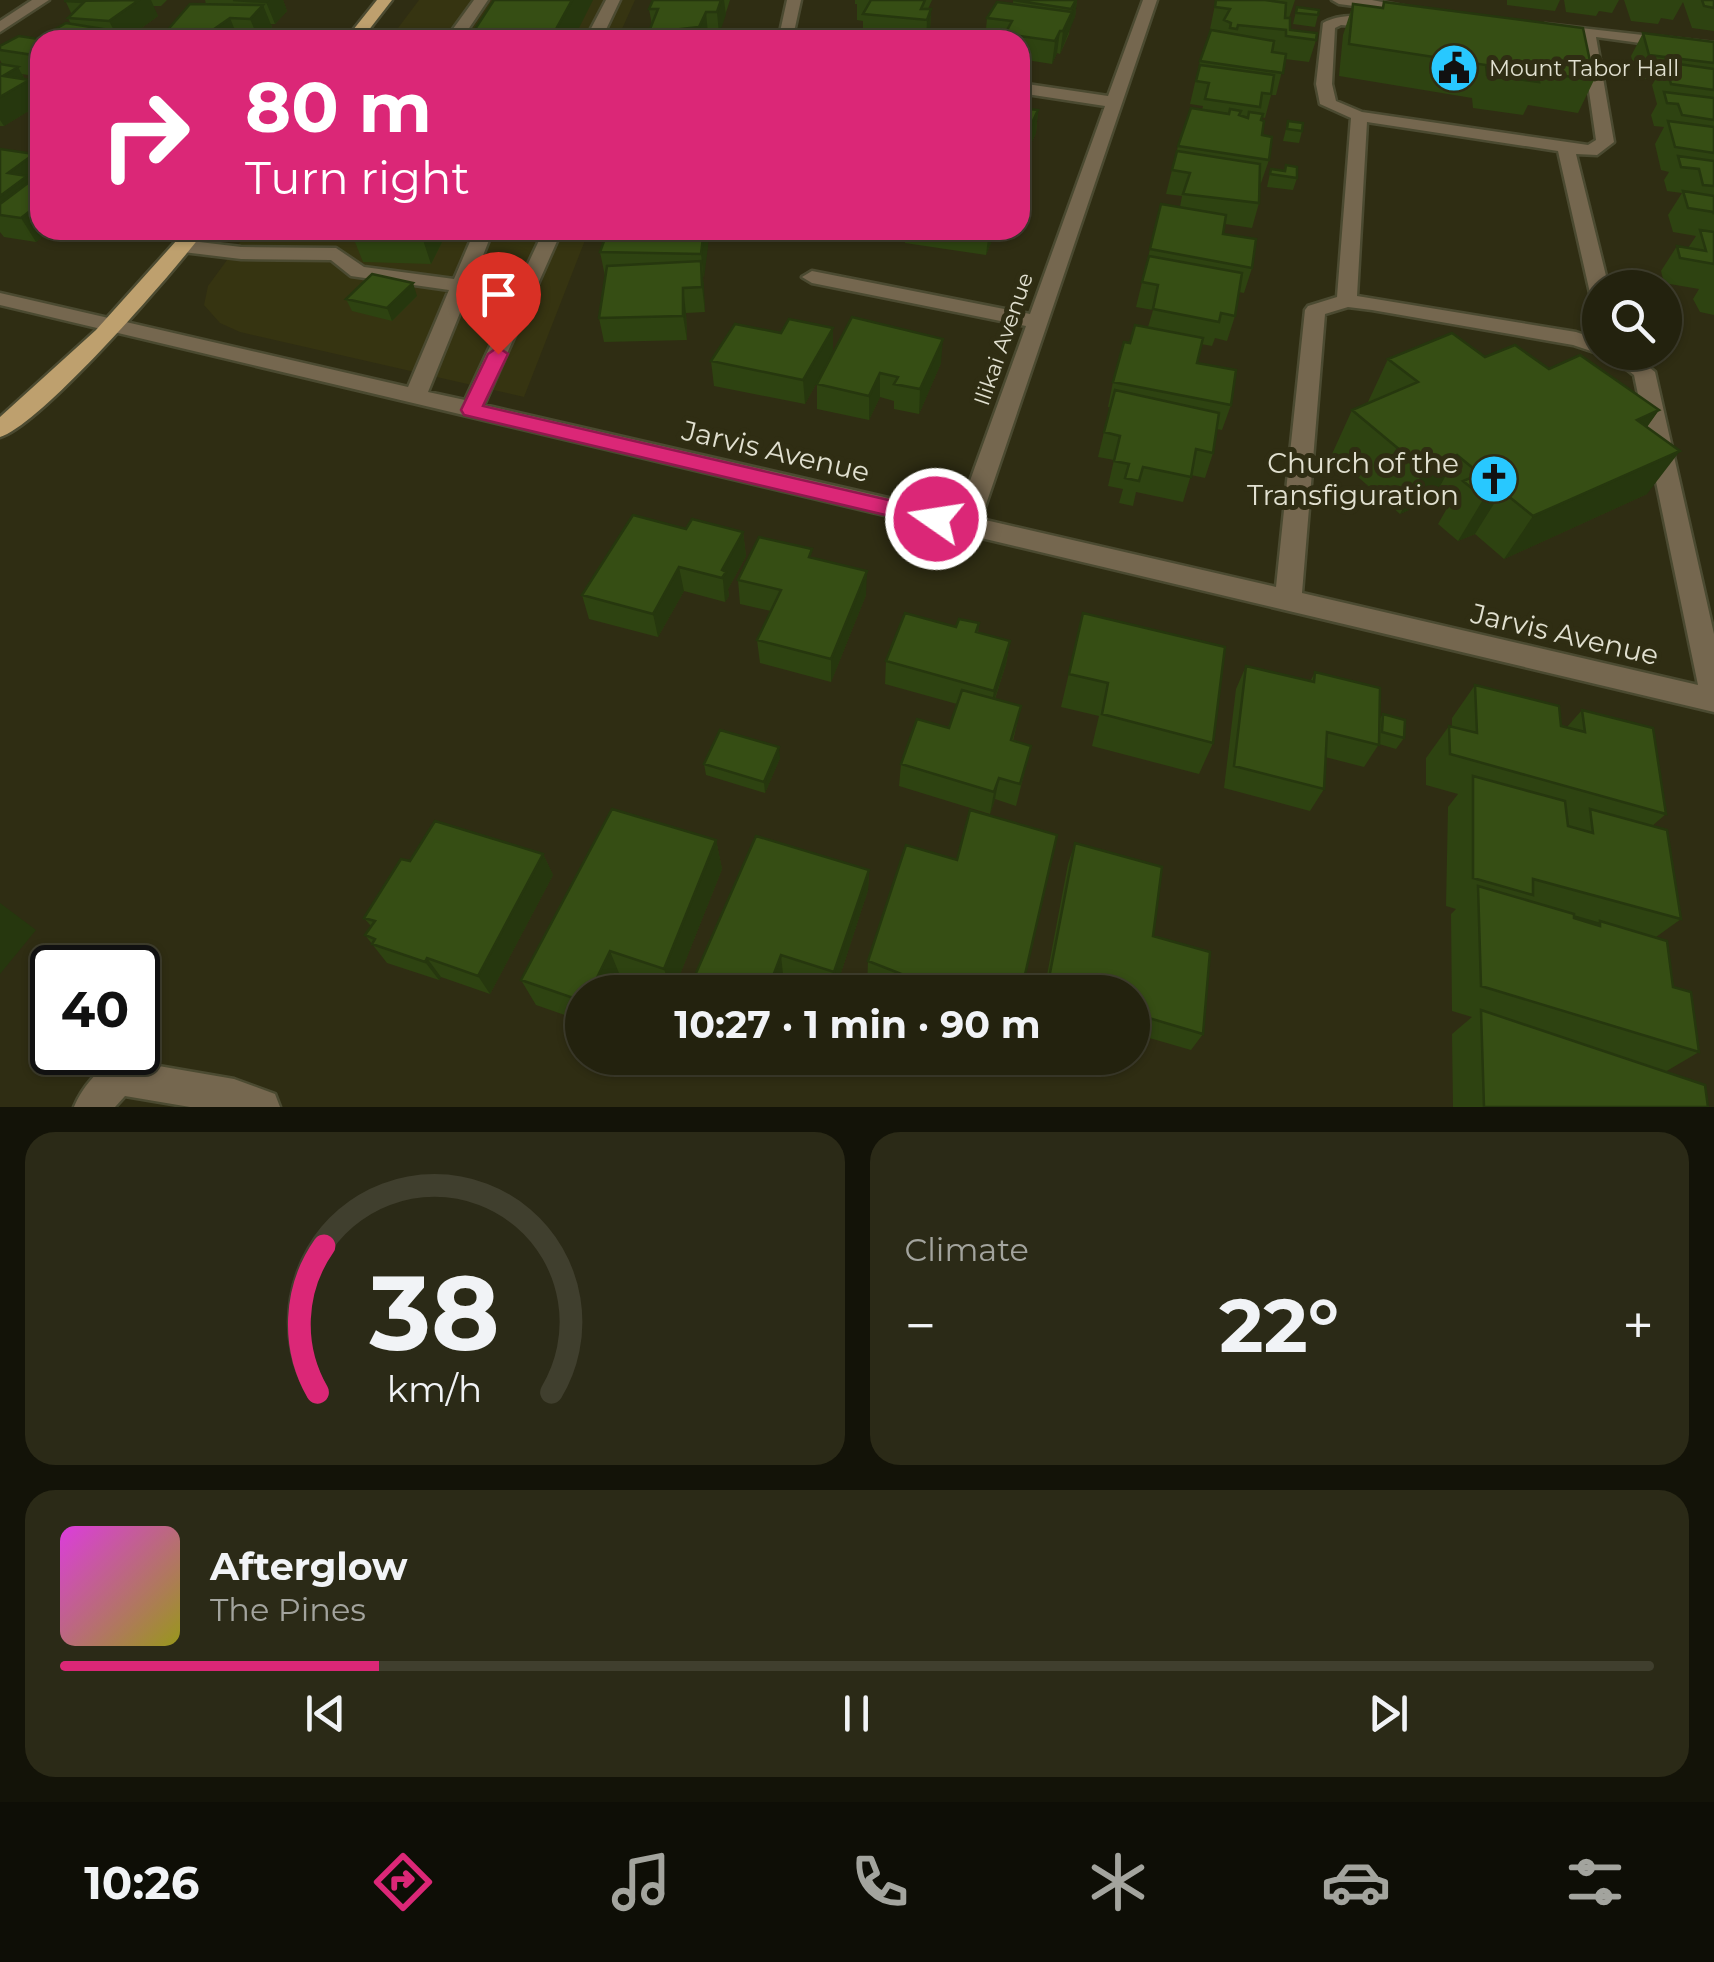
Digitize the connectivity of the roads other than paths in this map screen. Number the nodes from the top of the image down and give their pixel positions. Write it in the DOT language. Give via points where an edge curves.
graph roads {
  1 [pos="42,0"];
  2 [pos="385,0"];
  3 [pos="481,0"];
  4 [pos="613,0"];
  5 [pos="794,0"];
  6 [pos="1150,0"];
  7 [pos="1340,0"];
  8 [pos="1435,12"];
  9 [pos="1530,25"];
  10 [pos="1390,26"];
  11 [pos="0,28"];
  12 [pos="361,30"];
  13 [pos="461,30"];
  14 [pos="598,30"];
  15 [pos="787,30"];
  16 [pos="1588,32"];
  17 [pos="1714,48"];
  18 [pos="1030,90"];
  19 [pos="1113,102"];
  20 [pos="1359,116"];
  21 [pos="1566,147"];
  22 [pos="188,240"];
  23 [pos="201,240"];
  24 [pos="479,240"];
  25 [pos="548,240"];
  26 [pos="1595,270"];
  27 [pos="812,277"];
  28 [pos="458,287"];
  29 [pos="524,294"];
  30 [pos="0,299"];
  31 [pos="1347,302"];
  32 [pos="1035,321"];
  33 [pos="115,326"];
  34 [pos="1582,341"];
  35 [pos="1641,370"];
  36 [pos="414,397"];
  37 [pos="472,410"];
  38 [pos="0,429"];
  39 [pos="966,526"];
  40 [pos="1288,600"];
  41 [pos="1714,698"];
  42 [pos="92,1107"];
  43 [pos="262,1107"];
  1 -- 11 [label="street"];
  2 -- 12 [label="main road"];
  3 -- 13 [label="street"];
  4 -- 14 [label="street"];
  5 -- 15 [label="street"];
  6 -- 19 [label="street, Ilikai Avenue"];
  7 -- 8 [label="street"];
  9 -- 16 [label="street"];
  10 -- 20 [label="street" via="1338,20 1328,26 1328,104"];
  16 -- 17 [label="street"];
  16 -- 21 [label="street" via="1582,52 1605,142 1591,151"];
  18 -- 19 [label="street"];
  19 -- 32 [label="street, Ilikai Avenue"];
  20 -- 21 [label="street"];
  20 -- 31 [label="street"];
  21 -- 26 [label="street"];
  22 -- 33 [label="main road"];
  23 -- 28 [label="street" via="270,253 336,254 358,272"];
  24 -- 28 [label="street"];
  25 -- 29 [label="street"];
  27 -- 32 [label="street"];
  28 -- 29 [label="street"];
  28 -- 36 [label="street"];
  29 -- 37 [label="street"];
  30 -- 33 [label="street, Jarvis Avenue"];
  31 -- 34 [label="street"];
  31 -- 40 [label="street" via="1315,310"];
  32 -- 39 [label="street, Ilikai Avenue"];
  33 -- 36 [label="street, Jarvis Avenue"];
  33 -- 38 [label="main road"];
  35 -- 41 [label="street"];
  36 -- 37 [label="street, Jarvis Avenue"];
  37 -- 39 [label="street, Jarvis Avenue"];
  39 -- 40 [label="street, Jarvis Avenue"];
  40 -- 41 [label="street, Jarvis Avenue"];
  42 -- 43 [label="street" via="118,1077"];
}
